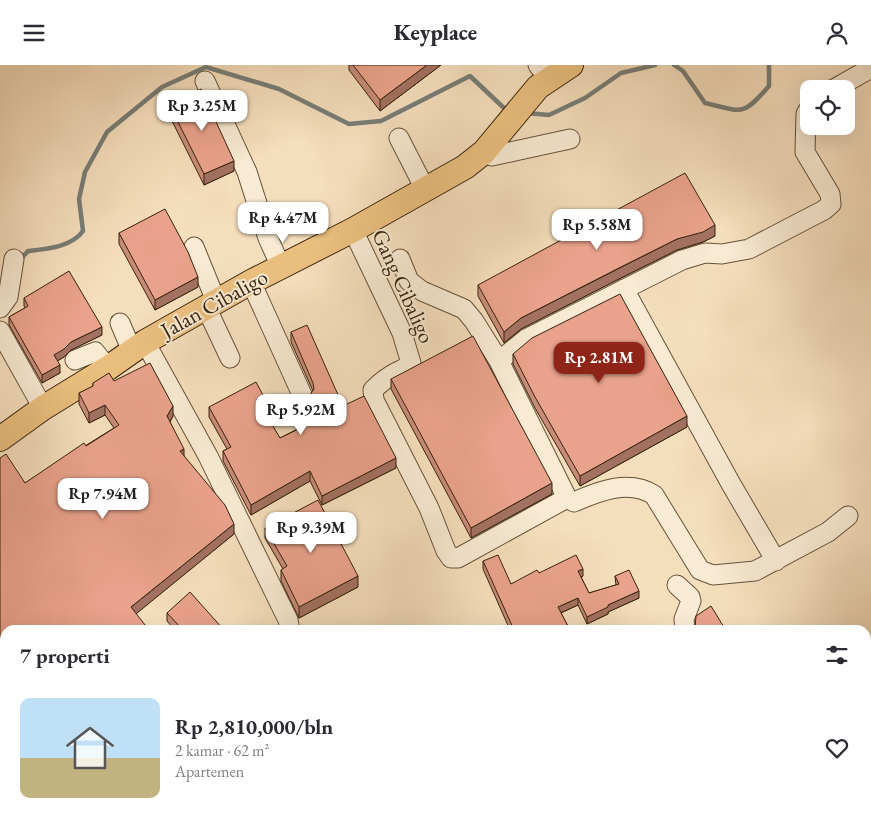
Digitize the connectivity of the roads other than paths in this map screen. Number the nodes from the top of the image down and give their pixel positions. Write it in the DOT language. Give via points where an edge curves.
graph roads {
  1 [pos="571,65"];
  2 [pos="871,68"];
  3 [pos="543,72"];
  4 [pos="850,80"];
  5 [pos="205,81"];
  6 [pos="805,135"];
  7 [pos="399,138"];
  8 [pos="570,139"];
  9 [pos="484,152"];
  10 [pos="425,189"];
  11 [pos="353,230"];
  12 [pos="194,247"];
  13 [pos="14,259"];
  14 [pos="400,259"];
  15 [pos="281,267"];
  16 [pos="250,282"];
  17 [pos="624,289"];
  18 [pos="211,304"];
  19 [pos="0,308"];
  20 [pos="120,323"];
  21 [pos="0,331"];
  22 [pos="138,346"];
  23 [pos="230,358"];
  24 [pos="75,360"];
  25 [pos="498,361"];
  26 [pos="108,368"];
  27 [pos="303,397"];
  28 [pos="43,408"];
  29 [pos="0,439"];
  30 [pos="567,499"];
  31 [pos="848,516"];
  32 [pos="776,561"];
  33 [pos="677,585"];
  34 [pos="289,625"];
  35 [pos="685,625"];
  1 -- 3 [label="main road, Jalan Cibaligo"];
  2 -- 4 [label="street"];
  3 -- 9 [label="main road, Jalan Cibaligo" via="538,87"];
  5 -- 15 [label="street" via="247,172"];
  6 -- 17 [label="street" via="805,152 830,194 831,204 749,249 722,255 694,255"];
  7 -- 10 [label="street"];
  8 -- 9 [label="street" via="492,156"];
  9 -- 10 [label="main road, Jalan Cibaligo" via="465,167"];
  10 -- 11 [label="main road, Jalan Cibaligo"];
  11 -- 15 [label="main road, Jalan Cibaligo"];
  11 -- 30 [label="street, Gang Cibaligo" via="411,357 406,369 381,382 373,391 374,400 451,558"];
  12 -- 18 [label="street"];
  13 -- 19 [label="street" via="8,297"];
  14 -- 25 [label="street" via="410,281 422,291 464,309"];
  15 -- 16 [label="main road, Jalan Cibaligo"];
  16 -- 18 [label="main road, Jalan Cibaligo"];
  16 -- 27 [label="street"];
  17 -- 25 [label="street" via="526,339"];
  17 -- 32 [label="street" via="730,484"];
  18 -- 22 [label="main road, Jalan Cibaligo"];
  18 -- 23 [label="street"];
  20 -- 22 [label="street"];
  21 -- 28 [label="street"];
  22 -- 26 [label="main road, Jalan Cibaligo"];
  22 -- 34 [label="street" via="208,456"];
  24 -- 26 [label="street" via="95,352"];
  25 -- 30 [label="street"];
  26 -- 28 [label="main road, Jalan Cibaligo"];
  28 -- 29 [label="main road, Jalan Cibaligo"];
  30 -- 32 [label="street" via="574,502 610,489 634,486 654,495 700,570 713,575 755,571"];
  31 -- 32 [label="street" via="828,532"];
  33 -- 35 [label="street" via="691,601"];
}
